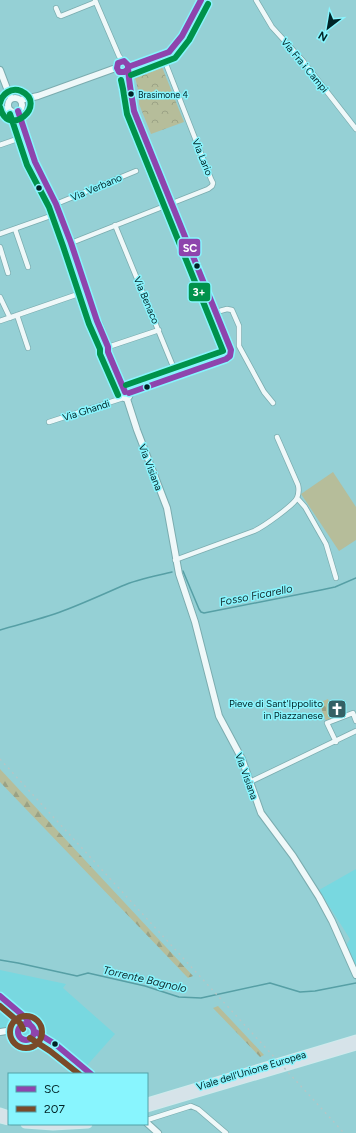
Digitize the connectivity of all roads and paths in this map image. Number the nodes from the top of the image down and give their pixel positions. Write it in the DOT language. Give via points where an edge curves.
graph roads {
  1 [pos="201,0"];
  2 [pos="256,0"];
  3 [pos="95,1"];
  4 [pos="56,8"];
  5 [pos="162,54"];
  6 [pos="122,66"];
  7 [pos="0,70"];
  8 [pos="10,99"];
  9 [pos="21,102"];
  10 [pos="8,108"];
  11 [pos="18,111"];
  12 [pos="0,112"];
  13 [pos="356,129"];
  14 [pos="26,136"];
  15 [pos="0,145"];
  16 [pos="136,171"];
  17 [pos="172,203"];
  18 [pos="56,204"];
  19 [pos="59,213"];
  20 [pos="115,225"];
  21 [pos="15,229"];
  22 [pos="0,234"];
  23 [pos="71,243"];
  24 [pos="0,247"];
  25 [pos="28,267"];
  26 [pos="8,273"];
  27 [pos="87,291"];
  28 [pos="0,297"];
  29 [pos="216,312"];
  30 [pos="17,315"];
  31 [pos="10,318"];
  32 [pos="0,321"];
  33 [pos="159,330"];
  34 [pos="28,348"];
  35 [pos="108,349"];
  36 [pos="177,376"];
  37 [pos="126,395"];
  38 [pos="273,403"];
  39 [pos="49,422"];
  40 [pos="277,437"];
  41 [pos="297,498"];
  42 [pos="175,560"];
  43 [pos="336,578"];
  44 [pos="356,721"];
  45 [pos="356,731"];
  46 [pos="336,742"];
  47 [pos="250,782"];
  48 [pos="356,975"];
  49 [pos="0,996"];
  50 [pos="17,1010"];
  51 [pos="30,1025"];
  52 [pos="19,1028"];
  53 [pos="3,1032"];
  54 [pos="33,1034"];
  55 [pos="20,1038"];
  56 [pos="356,1039"];
  57 [pos="356,1046"];
  58 [pos="90,1073"];
  59 [pos="180,1095"];
  60 [pos="148,1102"];
  61 [pos="148,1108"];
  62 [pos="148,1120"];
  63 [pos="148,1124"];
  64 [pos="39,1125"];
  65 [pos="70,1125"];
  66 [pos="158,1133"];
  67 [pos="226,1133"];
  1 -- 5 [label="street" via="182,36 169,52"];
  2 -- 13 [label="street, Via Fra i Campi" via="272,27 303,61"];
  3 -- 4 [label="street" via="61,16"];
  3 -- 6 [label="street"];
  5 -- 6 [label="street"];
  5 -- 17 [label="street, Via Lario" via="213,183 208,189"];
  6 -- 9 [label="street" via="38,96 30,102"];
  6 -- 17 [label="street" via="131,87 134,111"];
  7 -- 8 [label="street"];
  8 -- 9 [label="street" via="14,98"];
  8 -- 10 [label="street"];
  9 -- 11 [label="street" via="21,109"];
  10 -- 11 [label="street" via="14,112"];
  10 -- 12 [label="street"];
  11 -- 14 [label="street, Via Visiana"];
  14 -- 15 [label="street"];
  14 -- 18 [label="street, Via Visiana" via="37,167"];
  16 -- 18 [label="street, Via Verbano"];
  17 -- 20 [label="street, Via Lario"];
  17 -- 29 [label="street"];
  18 -- 19 [label="street, Via Visiana"];
  19 -- 21 [label="street"];
  19 -- 23 [label="street, Via Visiana"];
  20 -- 23 [label="street, Via Lario"];
  20 -- 33 [label="street, Via Benaco"];
  21 -- 22 [label="street"];
  21 -- 25 [label="street"];
  23 -- 27 [label="street, Via Visiana"];
  24 -- 26 [label="street"];
  27 -- 30 [label="street"];
  27 -- 35 [label="street, Via Visiana"];
  28 -- 31 [label="street"];
  29 -- 36 [label="street, Via Ghandi" via="231,348 230,356"];
  29 -- 38 [label="street" via="232,310 239,326 239,346 264,392"];
  30 -- 31 [label="street"];
  30 -- 34 [label="street"];
  31 -- 32 [label="street"];
  33 -- 35 [label="street"];
  33 -- 36 [label="street, Via Benaco"];
  35 -- 37 [label="street, Via Visiana"];
  36 -- 37 [label="street, Via Ghandi"];
  37 -- 39 [label="street, Via Ghandi"];
  37 -- 42 [label="street, Via Visiana" via="167,508"];
  40 -- 41 [label="street" via="298,485"];
  41 -- 42 [label="street" via="259,529"];
  41 -- 43 [label="street" via="326,544"];
  42 -- 47 [label="street, Via Visiana" via="195,622 219,716 242,759"];
  44 -- 46 [label="street" via="353,713 327,723"];
  45 -- 46 [label="street"];
  46 -- 47 [label="street"];
  47 -- 48 [label="street, Via Visiana" via="261,813 319,897"];
  49 -- 50 [label="street"];
  50 -- 51 [label="street"];
  50 -- 52 [label="street" via="20,1018"];
  51 -- 52 [label="street" via="24,1024"];
  51 -- 54 [label="street"];
  52 -- 53 [label="street"];
  52 -- 55 [label="street"];
  53 -- 55 [label="street"];
  54 -- 55 [label="street" via="26,1040"];
  54 -- 58 [label="street" via="67,1053"];
  56 -- 59 [label="main road, Viale dell'Unione Europea"];
  57 -- 59 [label="main road, Viale dell'Unione Europea"];
  59 -- 60 [label="main road, Viale dell'Unione Europea"];
  59 -- 61 [label="main road, Viale dell'Unione Europea"];
  62 -- 67 [label="street" via="192,1106"];
  63 -- 66 [label="street"];
  64 -- 65 [label="main road"];
}
